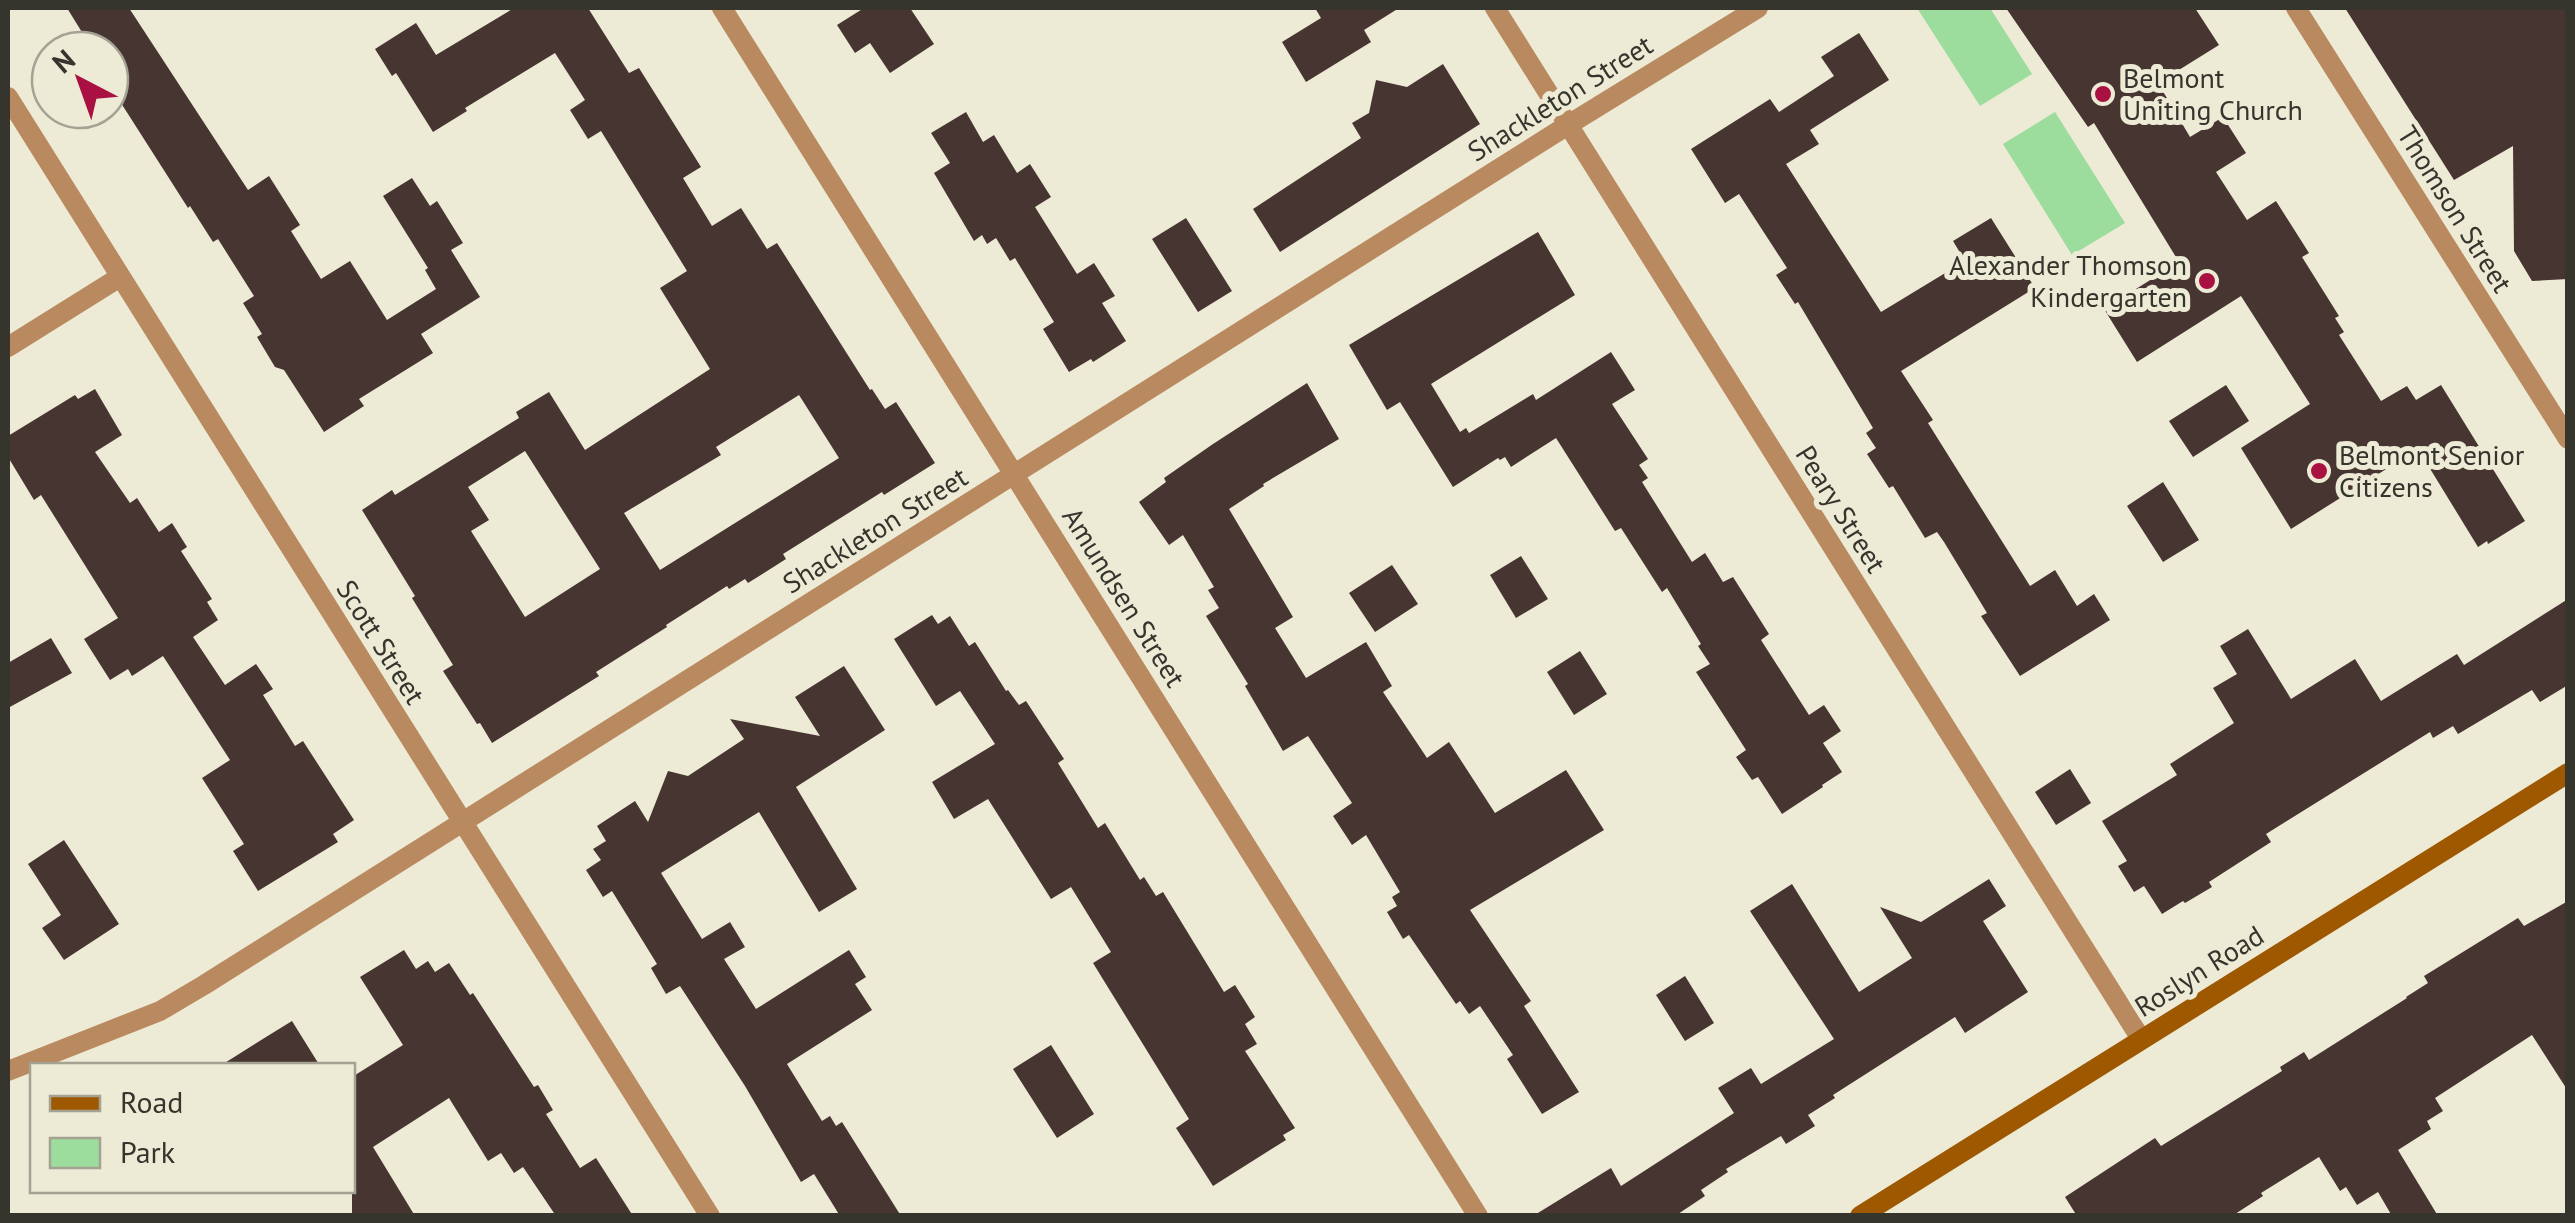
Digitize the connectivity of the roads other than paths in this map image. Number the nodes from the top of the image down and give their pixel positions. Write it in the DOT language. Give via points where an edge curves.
graph roads {
  1 [pos="722,8"];
  2 [pos="1495,8"];
  3 [pos="1758,8"];
  4 [pos="2296,8"];
  5 [pos="8,97"];
  6 [pos="1568,125"];
  7 [pos="120,277"];
  8 [pos="8,347"];
  9 [pos="2568,439"];
  10 [pos="1014,474"];
  11 [pos="2568,773"];
  12 [pos="463,824"];
  13 [pos="2141,1039"];
  14 [pos="8,1071"];
  15 [pos="710,1216"];
  16 [pos="1478,1216"];
  17 [pos="1860,1216"];
  1 -- 10 [label="street, Amundsen Street"];
  2 -- 6 [label="street, Peary Street"];
  3 -- 6 [label="street, Shackleton Street"];
  4 -- 9 [label="street, Thomson Street"];
  5 -- 7 [label="street, Scott Street"];
  6 -- 10 [label="street, Shackleton Street"];
  6 -- 13 [label="street, Peary Street"];
  7 -- 8 [label="street"];
  7 -- 12 [label="street, Scott Street"];
  10 -- 12 [label="street, Shackleton Street"];
  10 -- 16 [label="street, Amundsen Street"];
  11 -- 13 [label="street, Roslyn Road"];
  12 -- 14 [label="street, Shackleton Street" via="160,1011"];
  12 -- 15 [label="street, Scott Street"];
  13 -- 17 [label="street, Roslyn Road"];
}
